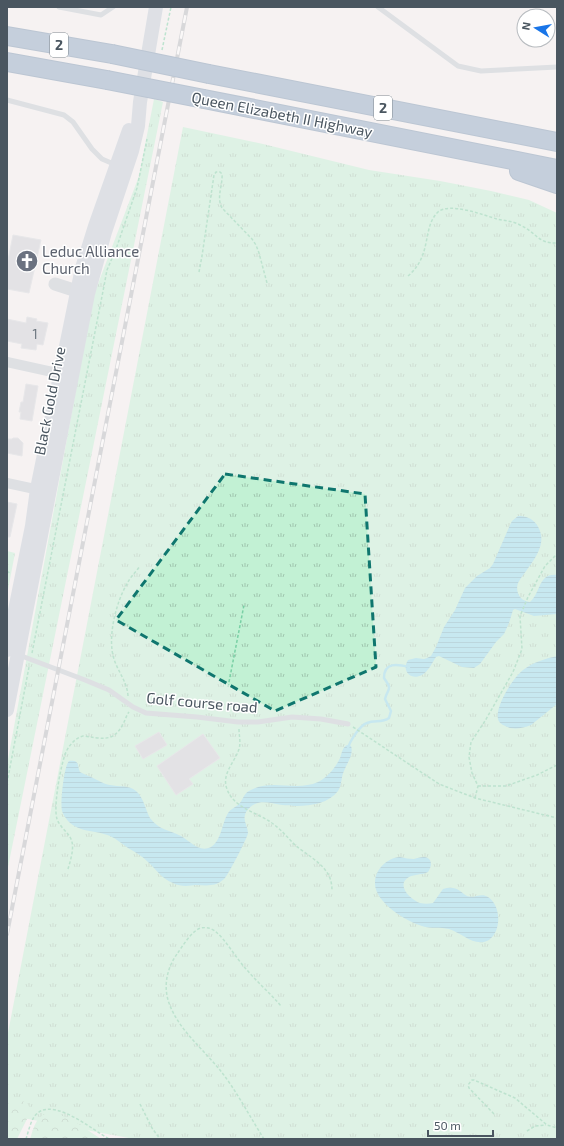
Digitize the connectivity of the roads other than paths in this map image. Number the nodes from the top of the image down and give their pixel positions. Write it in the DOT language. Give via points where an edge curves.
graph roads {
  1 [pos="59,7"];
  2 [pos="113,7"];
  3 [pos="156,7"];
  4 [pos="378,7"];
  5 [pos="7,36"];
  6 [pos="7,62"];
  7 [pos="557,67"];
  8 [pos="7,100"];
  9 [pos="407,140"];
  10 [pos="557,142"];
  11 [pos="121,166"];
  12 [pos="557,168"];
  13 [pos="557,184"];
  14 [pos="55,284"];
  15 [pos="82,293"];
  16 [pos="7,362"];
  17 [pos="66,375"];
  18 [pos="7,483"];
  19 [pos="44,491"];
  20 [pos="19,654"];
  21 [pos="7,710"];
  22 [pos="348,724"];
  1 -- 2 [label="lane" via="102,15"];
  3 -- 11 [label="main road, Black Gold Drive" via="138,126 132,150"];
  4 -- 7 [label="lane" via="458,66 481,71"];
  5 -- 10 [label="highway, Queen Elizabeth II Highway / 2, bridge" via="112,54"];
  6 -- 9 [label="highway, Queen Elizabeth II Highway / 2, bridge"];
  8 -- 11 [label="lane" via="64,115 74,122 102,159"];
  9 -- 12 [label="highway, Queen Elizabeth II Highway / 2"];
  9 -- 13 [label="highway"];
  11 -- 15 [label="main road, Black Gold Drive" via="105,232"];
  14 -- 15 [label="street"];
  15 -- 17 [label="main road, Black Gold Drive"];
  16 -- 17 [label="street"];
  17 -- 19 [label="main road, Black Gold Drive"];
  18 -- 19 [label="street"];
  19 -- 20 [label="main road, Black Gold Drive" via="30,537"];
  20 -- 21 [label="main road, Black Gold Drive"];
  20 -- 22 [label="lane, Golf course road" via="109,690 146,713 238,722 292,718 321,719"];
}
